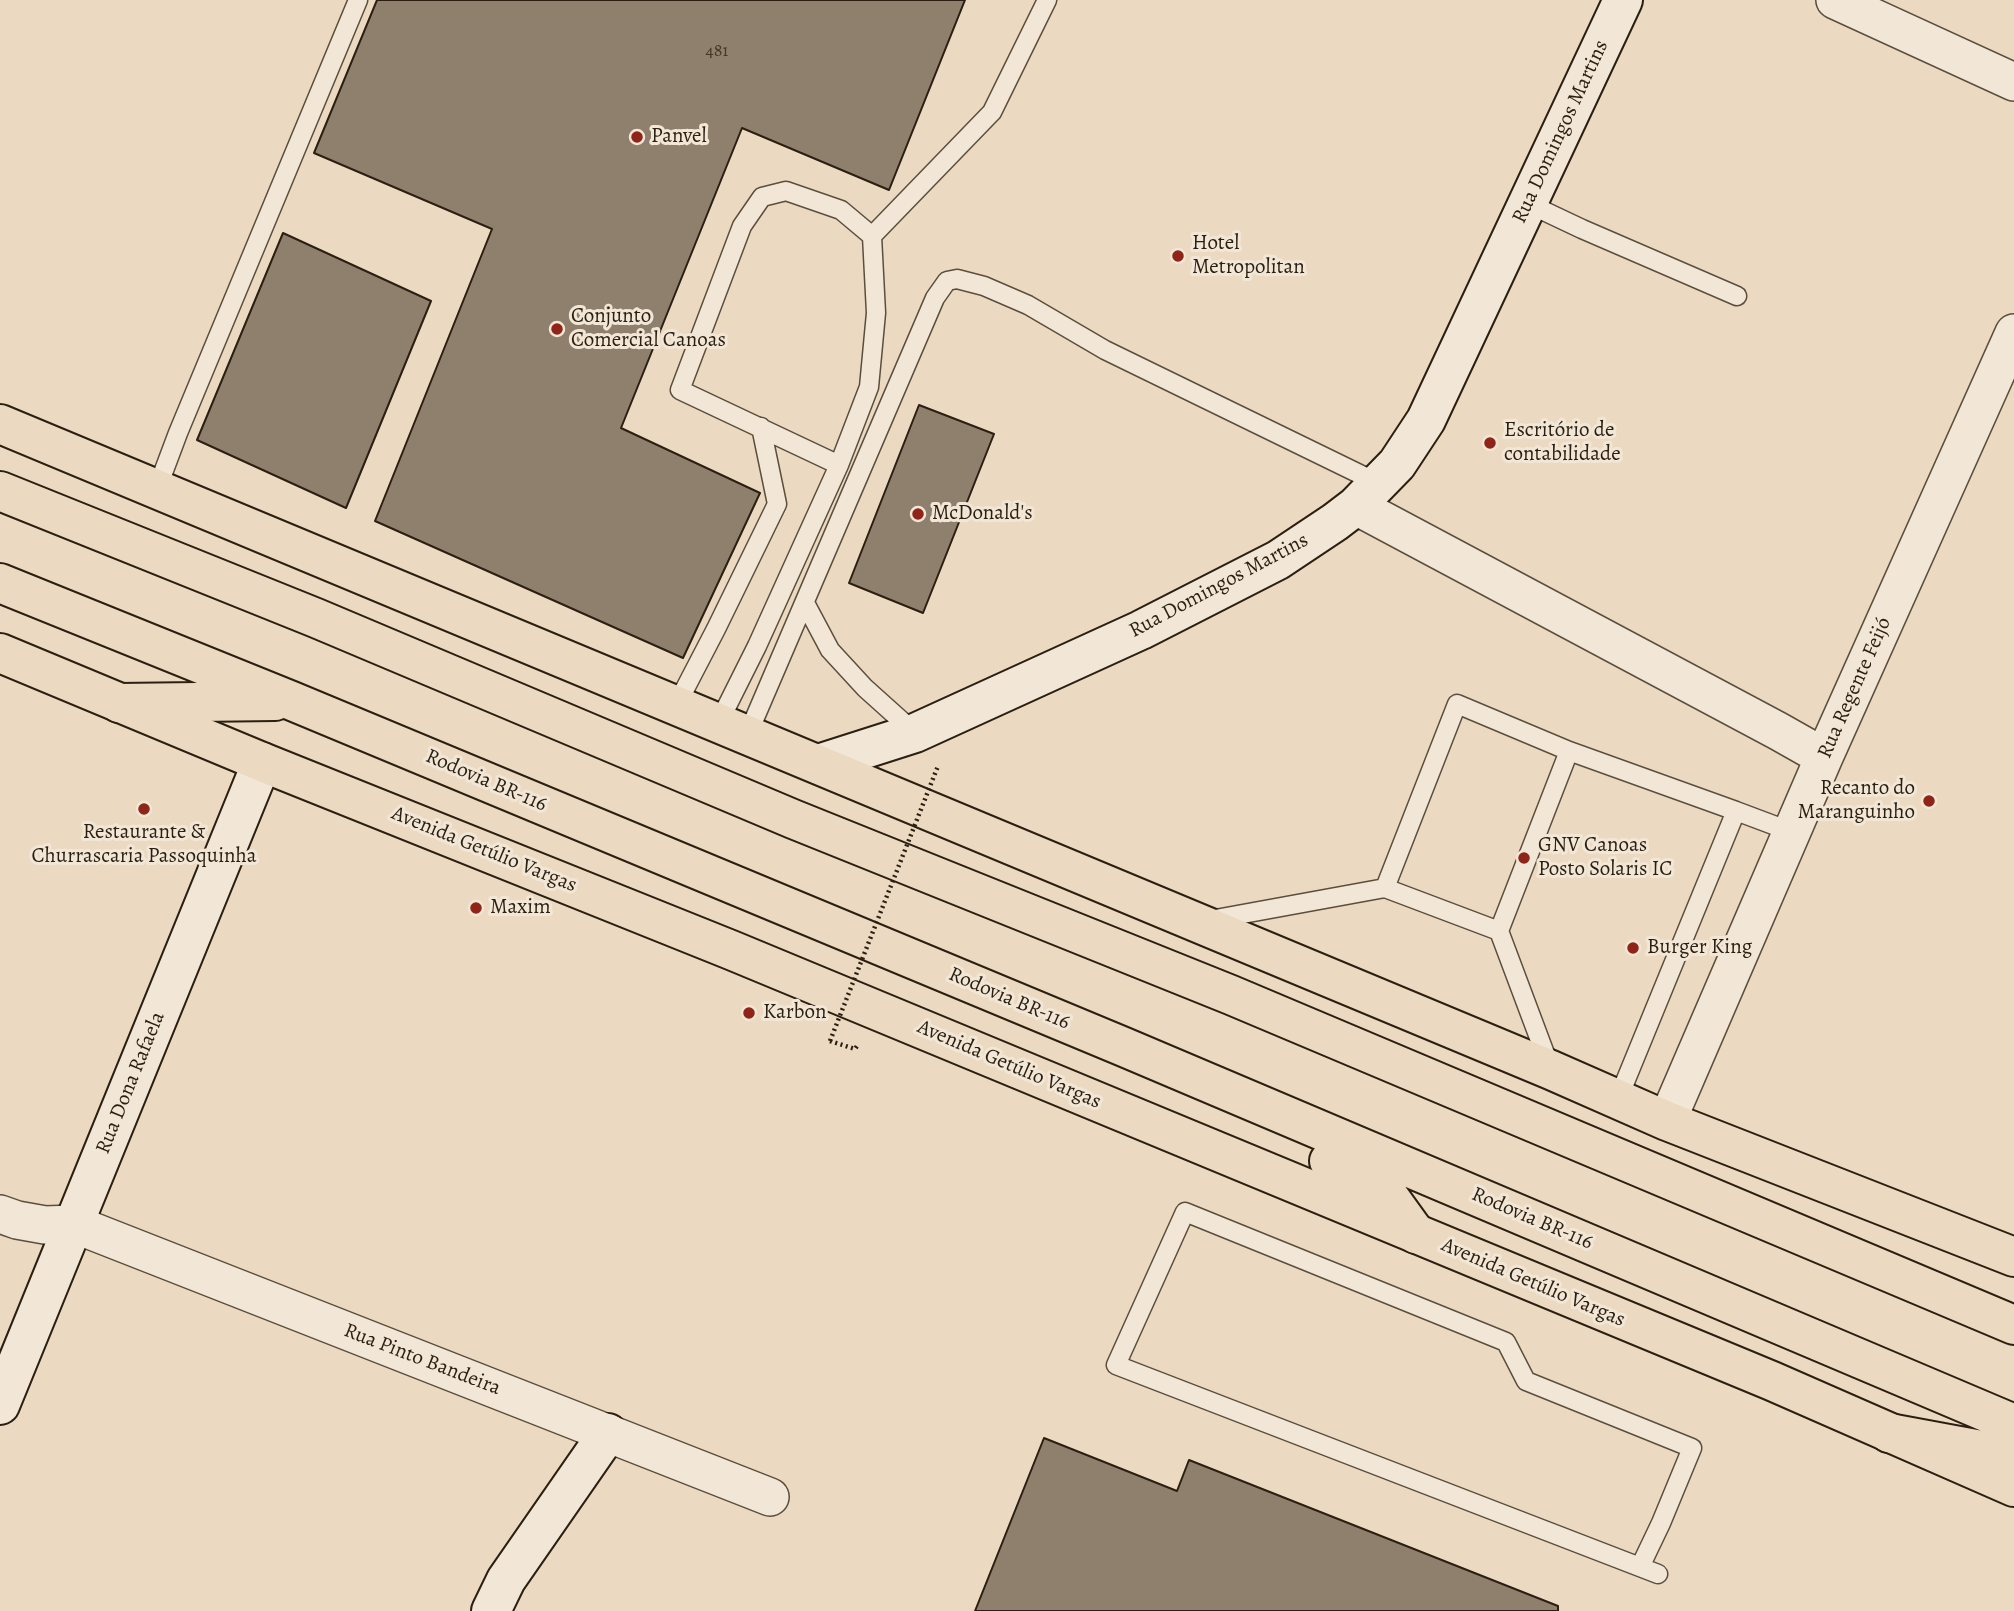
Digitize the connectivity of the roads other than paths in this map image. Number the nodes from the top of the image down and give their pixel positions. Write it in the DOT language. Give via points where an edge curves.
graph roads {
  1 [pos="358,0"];
  2 [pos="1047,0"];
  3 [pos="1623,0"];
  4 [pos="1835,0"];
  5 [pos="2014,82"];
  6 [pos="1527,204"];
  7 [pos="872,236"];
  8 [pos="1737,296"];
  9 [pos="2014,333"];
  10 [pos="0,424"];
  11 [pos="761,428"];
  12 [pos="839,466"];
  13 [pos="157,489"];
  14 [pos="0,491"];
  15 [pos="1367,495"];
  16 [pos="0,583"];
  17 [pos="805,603"];
  18 [pos="0,653"];
  19 [pos="292,701"];
  20 [pos="120,703"];
  21 [pos="676,706"];
  22 [pos="732,730"];
  23 [pos="915,733"];
  24 [pos="1569,751"];
  25 [pos="1824,757"];
  26 [pos="262,762"];
  27 [pos="818,764"];
  28 [pos="1736,811"];
  29 [pos="1792,832"];
  30 [pos="1385,888"];
  31 [pos="1196,922"];
  32 [pos="1499,931"];
  33 [pos="1124,1047"];
  34 [pos="1551,1070"];
  35 [pos="1618,1100"];
  36 [pos="1667,1121"];
  37 [pos="0,1214"];
  38 [pos="74,1224"];
  39 [pos="1416,1234"];
  40 [pos="2014,1257"];
  41 [pos="2014,1325"];
  42 [pos="0,1405"];
  43 [pos="2014,1424"];
  44 [pos="608,1433"];
  45 [pos="1889,1433"];
  46 [pos="2014,1456"];
  47 [pos="2014,1487"];
  48 [pos="770,1497"];
  49 [pos="1640,1567"];
  50 [pos="1658,1574"];
  51 [pos="491,1611"];
  1 -- 13 [label="lane"];
  2 -- 7 [label="lane" via="992,112"];
  3 -- 6 [label="main road, Rua Domingos Martins"];
  4 -- 5 [label="street"];
  6 -- 8 [label="lane"];
  6 -- 15 [label="main road, Rua Domingos Martins" via="1426,420 1398,464"];
  7 -- 11 [label="lane" via="841,210 786,191 762,197 742,226 680,390"];
  7 -- 12 [label="lane" via="876,313 869,387"];
  9 -- 25 [label="street, Rua Regente Feijó"];
  10 -- 13 [label="main road"];
  11 -- 12 [label="lane"];
  11 -- 21 [label="lane" via="777,504"];
  12 -- 22 [label="lane" via="757,646"];
  13 -- 21 [label="main road"];
  14 -- 41 [label="main road" via="1231,995"];
  15 -- 17 [label="lane" via="1028,305 957,279 947,281 935,298"];
  15 -- 23 [label="main road, Rua Domingos Martins" via="1278,559 1211,596"];
  15 -- 25 [label="street"];
  16 -- 19 [label="main road, Rodovia BR-116"];
  17 -- 22 [label="lane"];
  17 -- 23 [label="lane" via="830,650"];
  18 -- 20 [label="main road, Avenida Getúlio Vargas"];
  19 -- 20 [label="main road"];
  19 -- 33 [label="main road, Rodovia BR-116"];
  20 -- 26 [label="main road, Avenida Getúlio Vargas"];
  21 -- 22 [label="main road"];
  22 -- 27 [label="main road"];
  23 -- 27 [label="main road, Rua Domingos Martins"];
  24 -- 28 [label="lane"];
  24 -- 30 [label="lane" via="1457,705"];
  24 -- 32 [label="lane"];
  25 -- 29 [label="street, Rua Regente Feijó"];
  26 -- 38 [label="main road, Rua Dona Rafaela"];
  26 -- 39 [label="main road, Avenida Getúlio Vargas" via="719,944"];
  27 -- 31 [label="main road"];
  28 -- 29 [label="lane"];
  28 -- 35 [label="lane"];
  29 -- 36 [label="street, Rua Regente Feijó"];
  30 -- 31 [label="lane"];
  30 -- 32 [label="lane"];
  31 -- 34 [label="main road"];
  32 -- 34 [label="lane"];
  33 -- 39 [label="main road" via="1174,1093 1380,1184"];
  33 -- 43 [label="main road, Rodovia BR-116"];
  34 -- 35 [label="main road"];
  35 -- 36 [label="main road"];
  36 -- 40 [label="main road"];
  37 -- 38 [label="street" via="45,1225"];
  38 -- 42 [label="main road, Rua Dona Rafaela"];
  38 -- 44 [label="street, Rua Pinto Bandeira"];
  39 -- 45 [label="main road, Avenida Getúlio Vargas"];
  44 -- 48 [label="street, Rua Pinto Bandeira"];
  44 -- 51 [label="main road" via="506,1580"];
  45 -- 46 [label="main road"];
  45 -- 47 [label="main road, Avenida Getúlio Vargas"];
  49 -- 49 [label="lane" via="1692,1448 1526,1381 1506,1342 1185,1212 1116,1365"];
  49 -- 50 [label="lane"];
}
